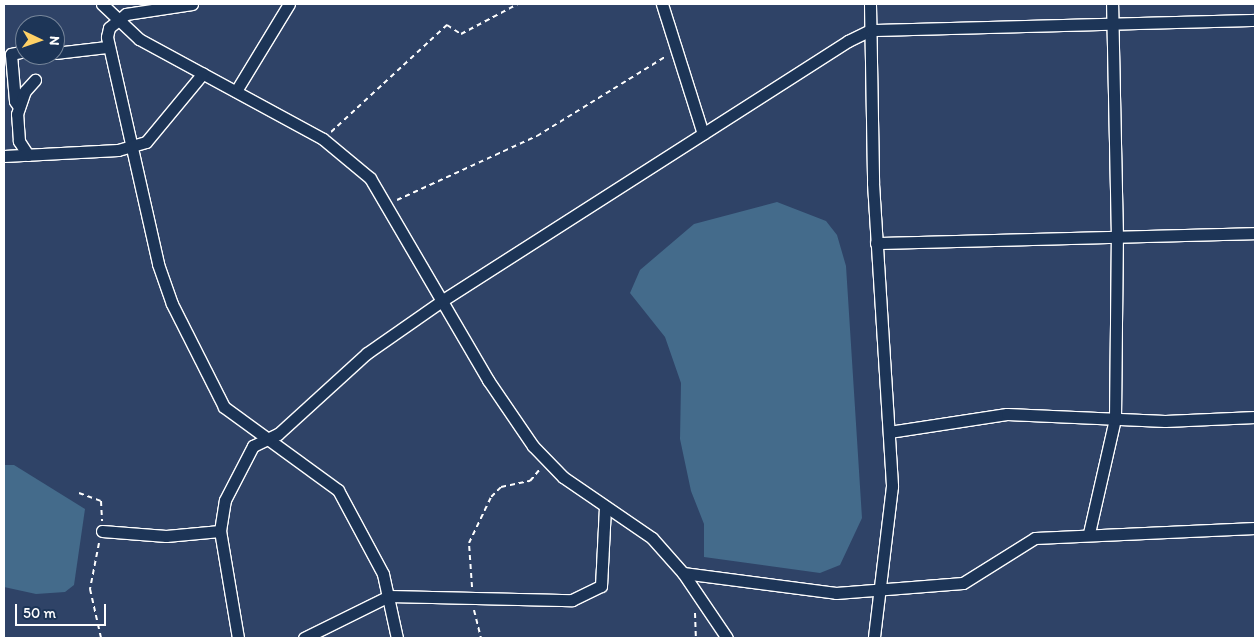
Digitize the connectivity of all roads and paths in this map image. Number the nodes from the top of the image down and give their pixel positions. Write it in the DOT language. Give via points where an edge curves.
graph roads {
  1 [pos="102,4"];
  2 [pos="192,4"];
  3 [pos="289,4"];
  4 [pos="518,4"];
  5 [pos="662,4"];
  6 [pos="870,4"];
  7 [pos="1112,4"];
  8 [pos="1255,20"];
  9 [pos="116,21"];
  10 [pos="1112,23"];
  11 [pos="870,30"];
  12 [pos="107,47"];
  13 [pos="65,52"];
  14 [pos="15,53"];
  15 [pos="674,53"];
  16 [pos="203,73"];
  17 [pos="36,80"];
  18 [pos="236,91"];
  19 [pos="19,107"];
  20 [pos="703,134"];
  21 [pos="323,139"];
  22 [pos="131,147"];
  23 [pos="28,155"];
  24 [pos="4,156"];
  25 [pos="388,203"];
  26 [pos="1255,234"];
  27 [pos="1117,238"];
  28 [pos="876,243"];
  29 [pos="444,300"];
  30 [pos="1255,417"];
  31 [pos="1115,419"];
  32 [pos="889,432"];
  33 [pos="265,440"];
  34 [pos="546,462"];
  35 [pos="79,493"];
  36 [pos="605,507"];
  37 [pos="1255,528"];
  38 [pos="102,531"];
  39 [pos="220,531"];
  40 [pos="1090,534"];
  41 [pos="683,573"];
  42 [pos="881,589"];
  43 [pos="389,596"];
  44 [pos="472,596"];
  45 [pos="704,605"];
  46 [pos="101,638"];
  47 [pos="238,638"];
  48 [pos="304,638"];
  49 [pos="397,638"];
  50 [pos="481,638"];
  51 [pos="696,638"];
  52 [pos="727,638"];
  53 [pos="874,638"];
  1 -- 9 [label="street"];
  2 -- 9 [label="street" via="159,6 126,14"];
  3 -- 18 [label="street"];
  4 -- 21 [label="path" via="461,34 447,25"];
  5 -- 15 [label="street"];
  6 -- 11 [label="street"];
  7 -- 10 [label="street"];
  8 -- 10 [label="street"];
  9 -- 12 [label="street" via="109,28"];
  9 -- 16 [label="street" via="138,39"];
  10 -- 11 [label="street"];
  10 -- 27 [label="street"];
  11 -- 20 [label="street"];
  11 -- 28 [label="street"];
  12 -- 13 [label="street"];
  12 -- 22 [label="street"];
  14 -- 19 [label="street" via="11,54 15,101"];
  15 -- 20 [label="street"];
  15 -- 25 [label="path" via="647,65 537,136"];
  16 -- 18 [label="street"];
  16 -- 22 [label="street" via="157,134"];
  17 -- 19 [label="street"];
  18 -- 21 [label="street"];
  19 -- 23 [label="street" via="19,141"];
  20 -- 29 [label="street"];
  21 -- 25 [label="street" via="370,178"];
  22 -- 23 [label="street"];
  22 -- 33 [label="street" via="158,264 172,304 224,406"];
  23 -- 24 [label="street"];
  25 -- 29 [label="street"];
  26 -- 27 [label="street"];
  27 -- 28 [label="street"];
  27 -- 31 [label="street"];
  28 -- 32 [label="street"];
  29 -- 33 [label="street" via="367,353"];
  29 -- 34 [label="street" via="508,412"];
  30 -- 31 [label="street"];
  31 -- 32 [label="street" via="1007,414"];
  31 -- 40 [label="street"];
  32 -- 42 [label="street" via="891,511"];
  33 -- 39 [label="street" via="253,446 236,471 225,500"];
  33 -- 43 [label="street" via="338,490 361,526"];
  34 -- 36 [label="street"];
  34 -- 44 [label="path" via="530,481 501,487 491,497 469,543"];
  35 -- 38 [label="path" via="101,501"];
  36 -- 41 [label="street" via="652,538"];
  36 -- 44 [label="street" via="600,586 558,602"];
  37 -- 40 [label="street"];
  38 -- 39 [label="street" via="166,536"];
  38 -- 46 [label="path" via="90,589"];
  39 -- 47 [label="street"];
  40 -- 42 [label="street" via="1035,538 963,583"];
  41 -- 42 [label="street" via="825,593"];
  41 -- 45 [label="street"];
  42 -- 53 [label="street"];
  43 -- 44 [label="street"];
  43 -- 48 [label="street"];
  43 -- 49 [label="street"];
  44 -- 50 [label="path"];
  45 -- 51 [label="path" via="695,612"];
  45 -- 52 [label="street"];
}
